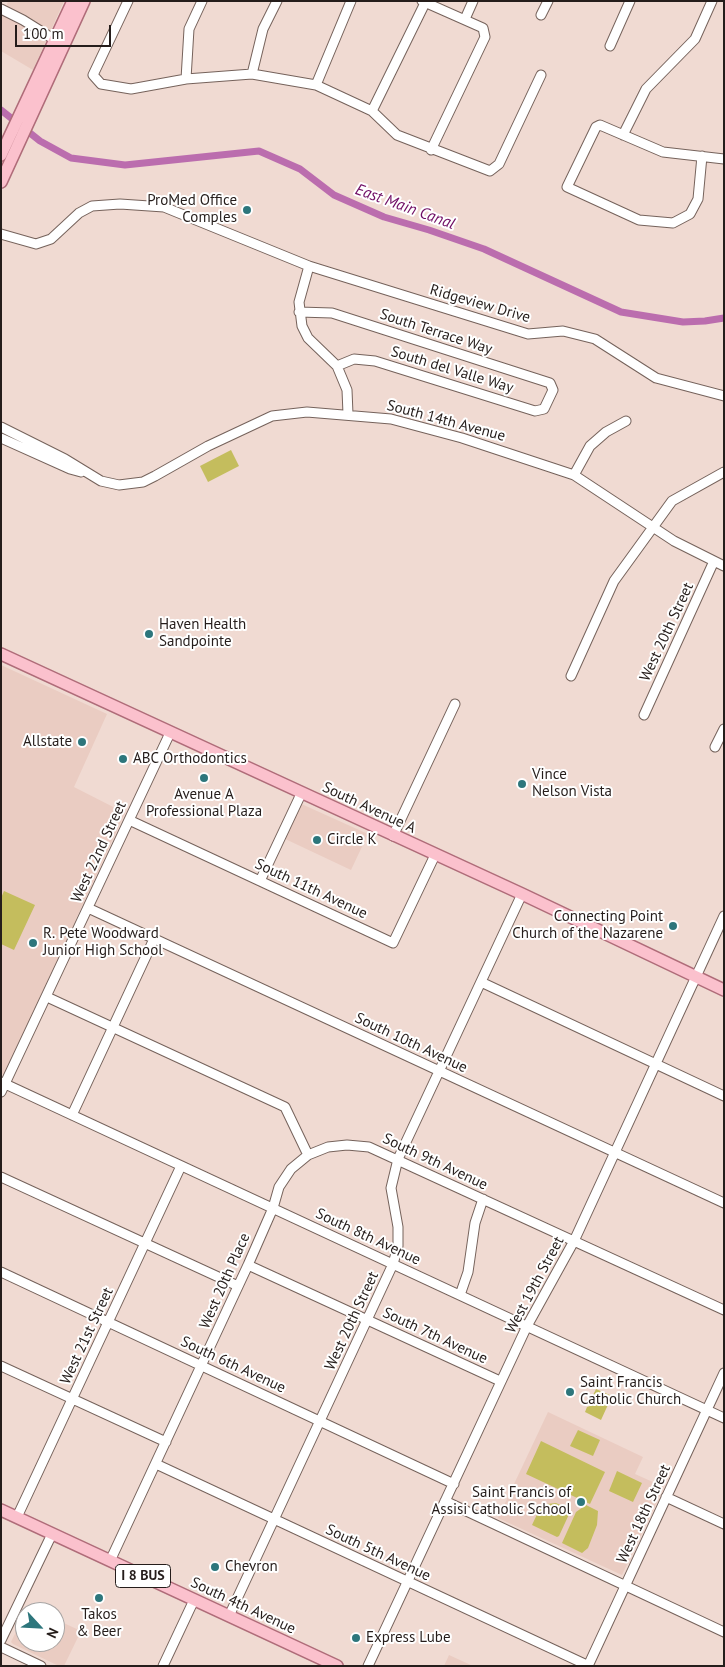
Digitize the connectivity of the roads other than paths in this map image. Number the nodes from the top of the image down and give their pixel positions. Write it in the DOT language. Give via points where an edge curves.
graph roads {
  1 [pos="73,1"];
  2 [pos="84,1"];
  3 [pos="128,1"];
  4 [pos="202,1"];
  5 [pos="277,1"];
  6 [pos="351,1"];
  7 [pos="473,1"];
  8 [pos="548,1"];
  9 [pos="630,1"];
  10 [pos="712,1"];
  11 [pos="423,2"];
  12 [pos="1,9"];
  13 [pos="541,16"];
  14 [pos="465,19"];
  15 [pos="55,40"];
  16 [pos="610,46"];
  17 [pos="252,74"];
  18 [pos="541,75"];
  19 [pos="186,78"];
  20 [pos="316,85"];
  21 [pos="44,88"];
  22 [pos="372,110"];
  23 [pos="26,115"];
  24 [pos="623,135"];
  25 [pos="431,150"];
  26 [pos="1,155"];
  27 [pos="702,156"];
  28 [pos="724,159"];
  29 [pos="1,182"];
  30 [pos="1,234"];
  31 [pos="309,266"];
  32 [pos="299,312"];
  33 [pos="337,366"];
  34 [pos="551,396"];
  35 [pos="724,396"];
  36 [pos="348,414"];
  37 [pos="626,421"];
  38 [pos="1,427"];
  39 [pos="1,438"];
  40 [pos="83,472"];
  41 [pos="724,472"];
  42 [pos="574,475"];
  43 [pos="654,527"];
  44 [pos="714,562"];
  45 [pos="724,566"];
  46 [pos="1,654"];
  47 [pos="571,676"];
  48 [pos="455,704"];
  49 [pos="644,715"];
  50 [pos="724,729"];
  51 [pos="170,733"];
  52 [pos="715,747"];
  53 [pos="301,794"];
  54 [pos="129,820"];
  55 [pos="393,836"];
  56 [pos="435,855"];
  57 [pos="260,881"];
  58 [pos="522,894"];
  59 [pos="88,908"];
  60 [pos="724,916"];
  61 [pos="154,939"];
  62 [pos="695,977"];
  63 [pos="481,982"];
  64 [pos="724,990"];
  65 [pos="47,997"];
  66 [pos="113,1027"];
  67 [pos="656,1064"];
  68 [pos="439,1071"];
  69 [pos="2,1086"];
  70 [pos="724,1096"];
  71 [pos="72,1115"];
  72 [pos="614,1153"];
  73 [pos="308,1155"];
  74 [pos="398,1159"];
  75 [pos="181,1166"];
  76 [pos="1,1177"];
  77 [pos="483,1199"];
  78 [pos="724,1203"];
  79 [pos="273,1208"];
  80 [pos="574,1241"];
  81 [pos="145,1242"];
  82 [pos="393,1264"];
  83 [pos="248,1265"];
  84 [pos="1,1272"];
  85 [pos="238,1286"];
  86 [pos="460,1295"];
  87 [pos="724,1310"];
  88 [pos="367,1320"];
  89 [pos="109,1322"];
  90 [pos="527,1326"];
  91 [pos="1,1366"];
  92 [pos="202,1366"];
  93 [pos="724,1373"];
  94 [pos="500,1382"];
  95 [pos="72,1400"];
  96 [pos="707,1410"];
  97 [pos="724,1418"];
  98 [pos="320,1422"];
  99 [pos="166,1442"];
  100 [pos="156,1464"];
  101 [pos="454,1484"];
  102 [pos="666,1498"];
  103 [pos="445,1501"];
  104 [pos="1,1510"];
  105 [pos="17,1517"];
  106 [pos="275,1520"];
  107 [pos="724,1524"];
  108 [pos="52,1534"];
  109 [pos="110,1561"];
  110 [pos="408,1582"];
  111 [pos="625,1586"];
  112 [pos="194,1600"];
  113 [pos="229,1616"];
  114 [pos="724,1632"];
  115 [pos="1,1640"];
  116 [pos="1,1647"];
  117 [pos="38,1665"];
  118 [pos="163,1666"];
  119 [pos="337,1666"];
  120 [pos="368,1666"];
  121 [pos="588,1666"];
  1 -- 15 [label="main road"];
  2 -- 21 [label="main road"];
  3 -- 19 [label="street" via="93,75 101,84 131,90"];
  4 -- 19 [label="street" via="190,29"];
  5 -- 17 [label="street" via="263,29"];
  6 -- 20 [label="street"];
  7 -- 14 [label="street"];
  8 -- 13 [label="street"];
  9 -- 16 [label="street"];
  10 -- 24 [label="street" via="695,38 646,88"];
  11 -- 14 [label="street"];
  11 -- 22 [label="street"];
  12 -- 15 [label="street"];
  14 -- 25 [label="street" via="483,28 485,37"];
  15 -- 21 [label="main road" via="57,49"];
  15 -- 23 [label="main road"];
  17 -- 19 [label="street"];
  17 -- 20 [label="street"];
  18 -- 25 [label="street" via="498,164 490,171"];
  20 -- 22 [label="street"];
  21 -- 23 [label="main road"];
  22 -- 25 [label="street" via="397,135"];
  23 -- 26 [label="main road" via="10,135"];
  23 -- 29 [label="main road" via="19,144"];
  24 -- 27 [label="street" via="663,152"];
  24 -- 27 [label="street" via="596,127 567,187 638,220 674,223 690,214 698,199"];
  27 -- 28 [label="street"];
  30 -- 31 [label="street, Ridgeview Drive" via="36,244 50,239 79,213 92,206 164,207"];
  31 -- 32 [label="street"];
  31 -- 35 [label="street, Ridgeview Drive" via="528,334 563,331 595,339 656,378"];
  32 -- 33 [label="street" via="308,338"];
  32 -- 34 [label="street, South Terrace Way" via="332,313 550,383"];
  33 -- 34 [label="street, South del Valle Way" via="354,359 375,361 536,411 544,410"];
  33 -- 36 [label="street" via="347,390"];
  36 -- 40 [label="street, South 14th Avenue" via="291,412 272,416 143,482 119,485"];
  36 -- 42 [label="street, South 14th Avenue" via="410,422"];
  37 -- 42 [label="street" via="590,446"];
  38 -- 40 [label="street" via="65,459"];
  39 -- 40 [label="street"];
  41 -- 43 [label="street" via="672,501"];
  42 -- 43 [label="street, South 14th Avenue"];
  43 -- 44 [label="street, South 14th Avenue"];
  43 -- 47 [label="street" via="614,581"];
  44 -- 45 [label="street, South 14th Avenue"];
  44 -- 49 [label="street, West 20th Street"];
  46 -- 51 [label="main road, South Avenue A"];
  48 -- 55 [label="street"];
  50 -- 52 [label="street"];
  51 -- 53 [label="main road, South Avenue A"];
  51 -- 54 [label="street, West 22nd Street"];
  53 -- 55 [label="main road, South Avenue A"];
  53 -- 57 [label="street"];
  54 -- 57 [label="street, South 11th Avenue"];
  54 -- 59 [label="street, West 22nd Street"];
  55 -- 56 [label="main road, South Avenue A"];
  56 -- 57 [label="street, South 11th Avenue" via="393,943"];
  56 -- 58 [label="main road, South Avenue A"];
  58 -- 62 [label="main road, South Avenue A"];
  58 -- 63 [label="street, West 20th Street"];
  59 -- 61 [label="street, South 10th Avenue"];
  59 -- 65 [label="street, West 22nd Street"];
  60 -- 62 [label="street, West 19th Street"];
  61 -- 66 [label="street"];
  61 -- 68 [label="street, South 10th Avenue"];
  62 -- 64 [label="main road, South Avenue A"];
  62 -- 67 [label="street, West 19th Street"];
  63 -- 67 [label="street"];
  63 -- 68 [label="street, West 20th Street"];
  65 -- 66 [label="street"];
  65 -- 69 [label="street, West 22nd Street"];
  66 -- 71 [label="street"];
  66 -- 73 [label="street" via="285,1107"];
  67 -- 70 [label="street"];
  67 -- 72 [label="street, West 19th Street"];
  68 -- 72 [label="street, South 10th Avenue"];
  68 -- 74 [label="street, West 20th Street"];
  69 -- 71 [label="street, South 8th Avenue"];
  71 -- 75 [label="street, South 8th Avenue"];
  72 -- 78 [label="street, South 10th Avenue"];
  72 -- 80 [label="street, West 19th Street"];
  73 -- 74 [label="street, South 9th Avenue" via="347,1145 369,1147"];
  73 -- 79 [label="street, West 20th Place" via="291,1169 279,1186"];
  74 -- 77 [label="street, South 9th Avenue"];
  74 -- 82 [label="street, West 20th Street" via="391,1188 398,1227 398,1246"];
  75 -- 79 [label="street, South 8th Avenue"];
  75 -- 81 [label="street, West 21st Street"];
  76 -- 81 [label="street"];
  77 -- 80 [label="street, South 9th Avenue"];
  77 -- 86 [label="street"];
  79 -- 82 [label="street, South 8th Avenue"];
  79 -- 83 [label="street, West 20th Place"];
  80 -- 87 [label="street, South 9th Avenue"];
  80 -- 90 [label="street, West 19th Street"];
  81 -- 85 [label="street"];
  81 -- 89 [label="street, West 21st Street"];
  82 -- 86 [label="street, South 8th Avenue"];
  82 -- 88 [label="street, West 20th Street"];
  83 -- 85 [label="street, West 20th Place"];
  83 -- 88 [label="street, South 7th Avenue"];
  84 -- 89 [label="street, South 6th Avenue"];
  85 -- 92 [label="street, West 20th Place"];
  86 -- 90 [label="street, South 8th Avenue"];
  88 -- 94 [label="street, South 7th Avenue"];
  88 -- 98 [label="street, West 20th Street"];
  89 -- 92 [label="street, South 6th Avenue"];
  89 -- 95 [label="street, West 21st Street"];
  90 -- 94 [label="street, West 19th Street"];
  90 -- 96 [label="street, South 8th Avenue"];
  91 -- 95 [label="street"];
  92 -- 98 [label="street, South 6th Avenue"];
  92 -- 99 [label="street, West 20th Place"];
  93 -- 96 [label="street, West 18th Street"];
  94 -- 101 [label="street, West 19th Street"];
  95 -- 99 [label="street"];
  95 -- 105 [label="street, West 21st Street"];
  96 -- 97 [label="street, South 8th Avenue"];
  96 -- 102 [label="street, West 18th Street"];
  98 -- 101 [label="street, South 6th Avenue"];
  98 -- 106 [label="street, West 20th Street"];
  99 -- 100 [label="street, West 20th Place"];
  100 -- 106 [label="street, South 5th Avenue"];
  100 -- 109 [label="street, West 20th Place"];
  101 -- 103 [label="street, West 19th Street"];
  102 -- 107 [label="street"];
  102 -- 111 [label="street, West 18th Street"];
  103 -- 110 [label="street, West 19th Street"];
  103 -- 111 [label="street"];
  104 -- 105 [label="main road, South 4th Avenue / I 8 BUS"];
  105 -- 108 [label="main road, South 4th Avenue / I 8 BUS"];
  106 -- 110 [label="street, South 5th Avenue"];
  106 -- 113 [label="street, West 20th Street"];
  108 -- 109 [label="main road, South 4th Avenue / I 8 BUS"];
  108 -- 115 [label="street"];
  109 -- 112 [label="main road, South 4th Avenue / I 8 BUS"];
  110 -- 120 [label="street, West 19th Street"];
  110 -- 121 [label="street, South 5th Avenue"];
  111 -- 114 [label="street"];
  111 -- 121 [label="street, West 18th Street"];
  112 -- 113 [label="main road, South 4th Avenue / I 8 BUS"];
  112 -- 118 [label="street"];
  113 -- 119 [label="main road, South 4th Avenue / I 8 BUS"];
  116 -- 117 [label="street"];
}
